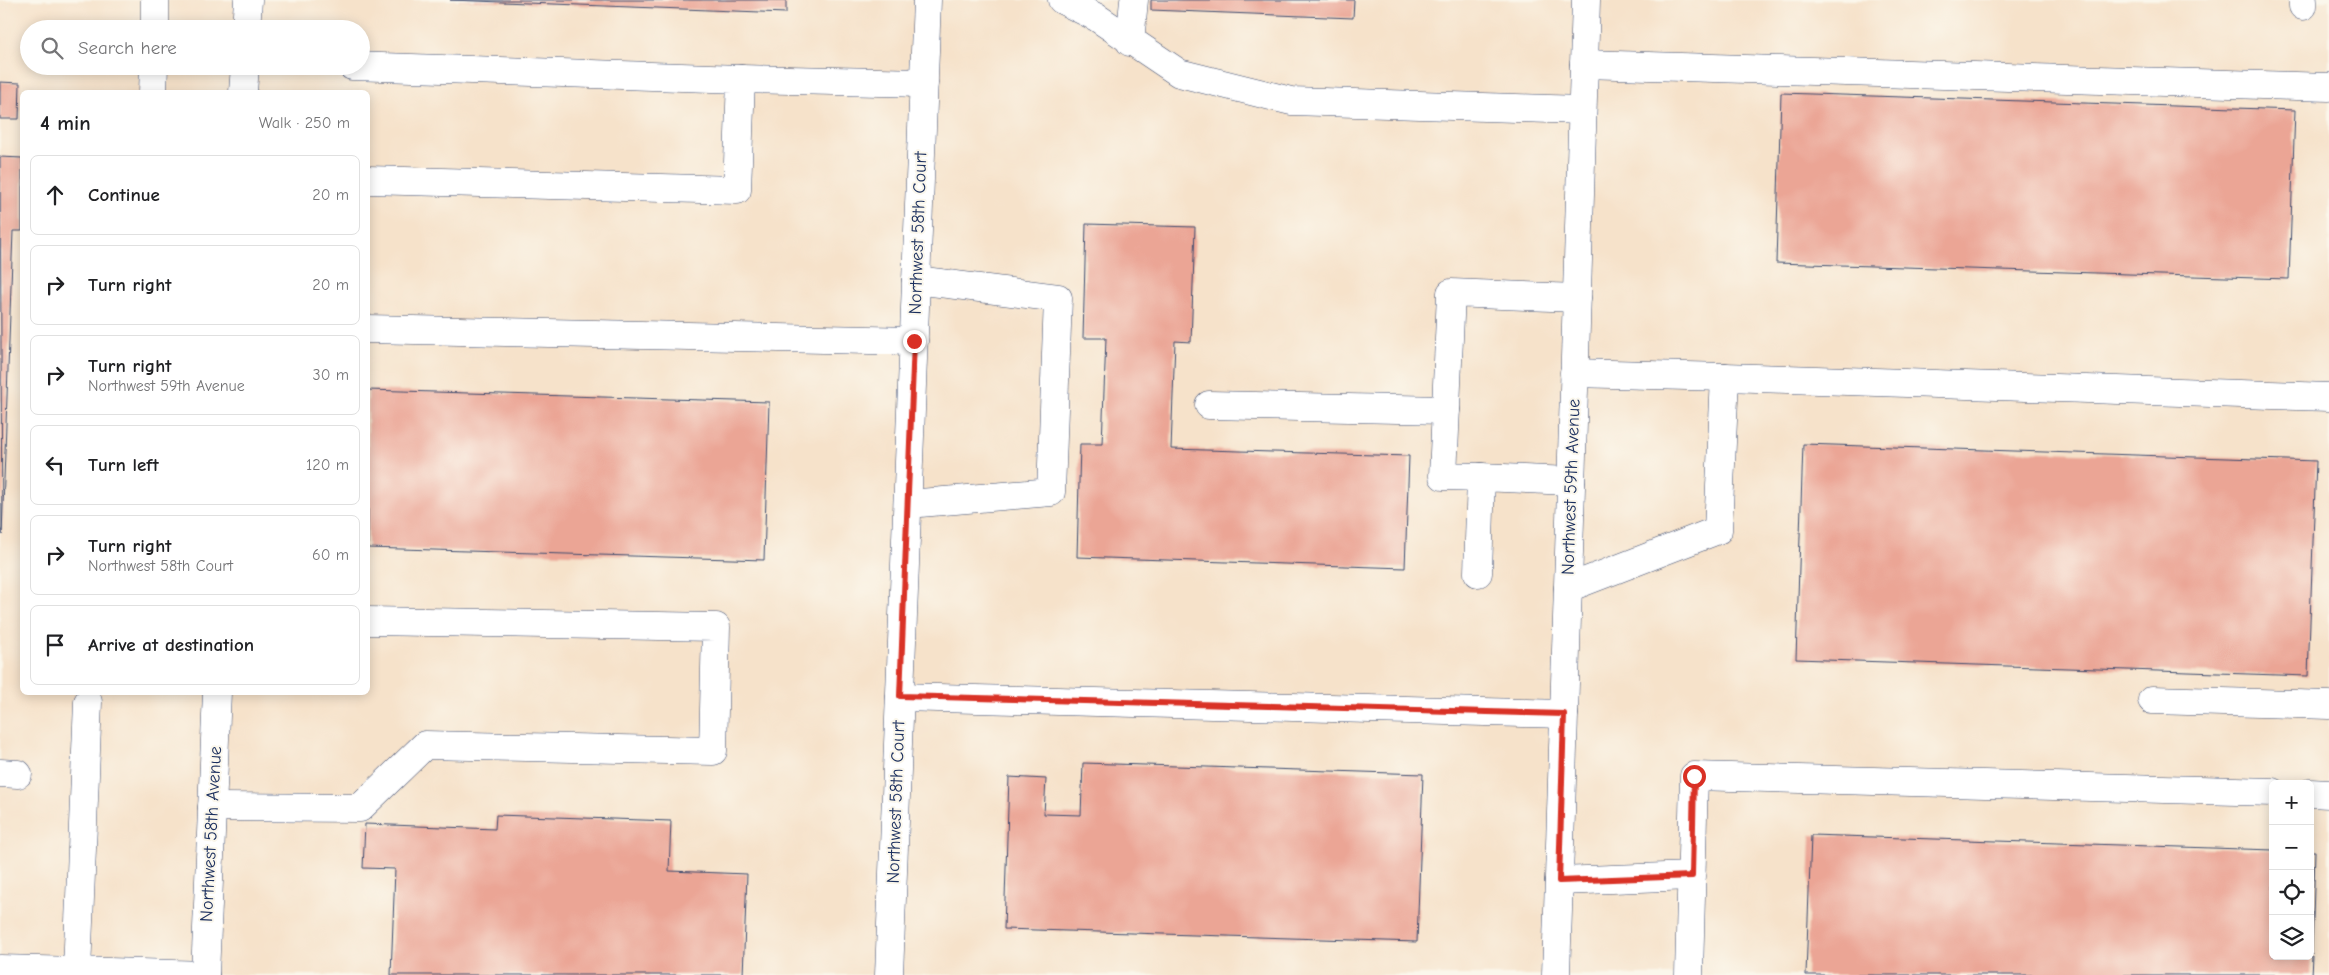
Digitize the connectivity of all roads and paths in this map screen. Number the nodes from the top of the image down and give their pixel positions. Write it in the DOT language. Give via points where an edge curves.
graph roads {
  1 [pos="155,0"];
  2 [pos="248,0"];
  3 [pos="927,0"];
  4 [pos="1062,0"];
  5 [pos="1134,0"];
  6 [pos="1586,0"];
  7 [pos="155,20"];
  8 [pos="247,20"];
  9 [pos="1130,42"];
  10 [pos="1584,64"];
  11 [pos="370,67"];
  12 [pos="154,75"];
  13 [pos="245,75"];
  14 [pos="741,79"];
  15 [pos="924,83"];
  16 [pos="2329,87"];
  17 [pos="153,90"];
  18 [pos="244,90"];
  19 [pos="1582,110"];
  20 [pos="370,180"];
  21 [pos="916,280"];
  22 [pos="1577,298"];
  23 [pos="370,329"];
  24 [pos="914,341"];
  25 [pos="1574,373"];
  26 [pos="1725,377"];
  27 [pos="2329,397"];
  28 [pos="1209,405"];
  29 [pos="1446,410"];
  30 [pos="1481,478"];
  31 [pos="1571,481"];
  32 [pos="908,504"];
  33 [pos="1478,573"];
  34 [pos="1568,588"];
  35 [pos="370,620"];
  36 [pos="217,695"];
  37 [pos="900,696"];
  38 [pos="2152,700"];
  39 [pos="88,702"];
  40 [pos="2329,705"];
  41 [pos="1564,714"];
  42 [pos="2269,792"];
  43 [pos="2314,793"];
  44 [pos="2329,794"];
  45 [pos="212,807"];
  46 [pos="1692,876"];
  47 [pos="1559,881"];
  48 [pos="0,969"];
  49 [pos="77,973"];
  50 [pos="204,975"];
  51 [pos="889,975"];
  52 [pos="1556,975"];
  53 [pos="1689,975"];
  1 -- 7 [label="street"];
  2 -- 8 [label="street"];
  3 -- 15 [label="street, Northwest 58th Court"];
  4 -- 9 [label="street" via="1096,18"];
  5 -- 9 [label="street"];
  6 -- 10 [label="street, Northwest 59th Avenue"];
  9 -- 19 [label="street" via="1179,73 1291,101"];
  10 -- 16 [label="street"];
  10 -- 19 [label="street, Northwest 59th Avenue"];
  11 -- 14 [label="street"];
  12 -- 17 [label="street"];
  13 -- 18 [label="street"];
  14 -- 15 [label="street"];
  14 -- 20 [label="street" via="737,190"];
  15 -- 21 [label="street, Northwest 58th Court"];
  19 -- 22 [label="street, Northwest 59th Avenue"];
  21 -- 24 [label="street, Northwest 58th Court"];
  21 -- 32 [label="street" via="1058,298 1052,473 1051,492"];
  22 -- 25 [label="street, Northwest 59th Avenue"];
  22 -- 29 [label="street" via="1451,293"];
  23 -- 24 [label="street"];
  24 -- 32 [label="street, Northwest 58th Court"];
  25 -- 26 [label="street"];
  25 -- 31 [label="street, Northwest 59th Avenue"];
  26 -- 27 [label="street"];
  26 -- 34 [label="street" via="1718,530"];
  28 -- 29 [label="street"];
  29 -- 30 [label="street" via="1443,476"];
  30 -- 31 [label="street"];
  30 -- 33 [label="street"];
  31 -- 34 [label="street, Northwest 59th Avenue"];
  32 -- 37 [label="street, Northwest 58th Court"];
  34 -- 41 [label="street, Northwest 59th Avenue"];
  35 -- 45 [label="street" via="716,628 713,751 425,745 360,808"];
  36 -- 45 [label="street, Northwest 58th Avenue"];
  37 -- 41 [label="street"];
  37 -- 51 [label="street, Northwest 58th Court"];
  38 -- 40 [label="street"];
  39 -- 49 [label="street"];
  41 -- 47 [label="street, Northwest 59th Avenue"];
  42 -- 46 [label="street" via="1694,776"];
  43 -- 44 [label="street"];
  45 -- 50 [label="street, Northwest 58th Avenue"];
  46 -- 47 [label="street"];
  46 -- 53 [label="street"];
  47 -- 52 [label="street, Northwest 59th Avenue"];
  48 -- 49 [label="street"];
  49 -- 50 [label="street"];
}
